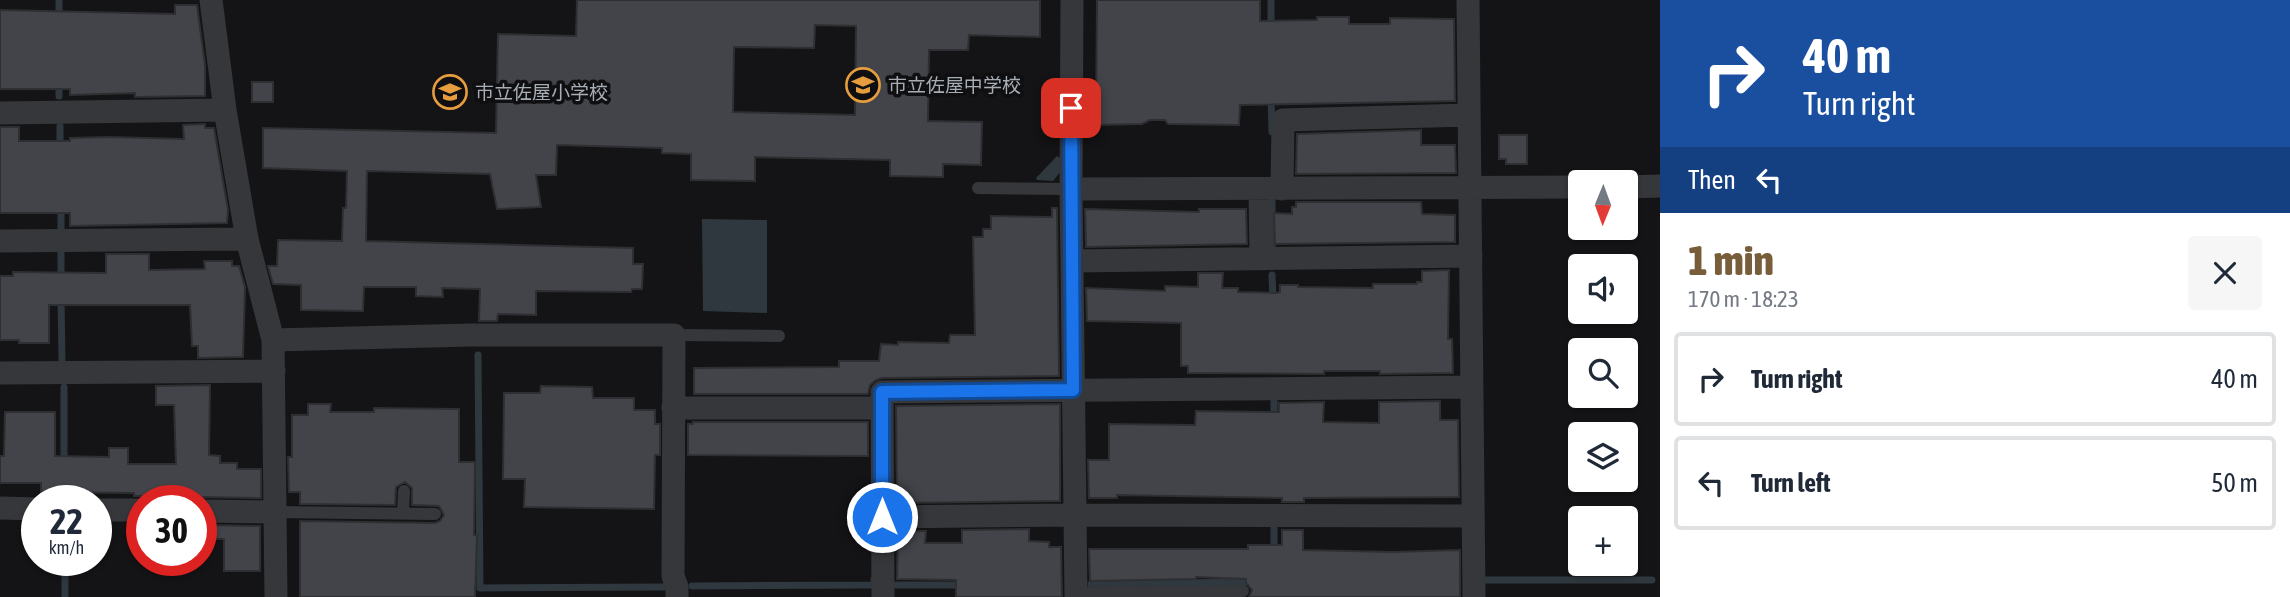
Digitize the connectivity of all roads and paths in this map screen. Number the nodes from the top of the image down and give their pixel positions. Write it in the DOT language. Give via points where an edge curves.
graph roads {
  1 [pos="211,0"];
  2 [pos="1072,0"];
  3 [pos="1468,0"];
  4 [pos="225,110"];
  5 [pos="0,113"];
  6 [pos="1469,115"];
  7 [pos="1659,186"];
  8 [pos="1568,187"];
  9 [pos="1638,187"];
  10 [pos="978,188"];
  11 [pos="1470,188"];
  12 [pos="1071,189"];
  13 [pos="1271,189"];
  14 [pos="247,239"];
  15 [pos="0,241"];
  16 [pos="1471,256"];
  17 [pos="1261,259"];
  18 [pos="1072,261"];
  19 [pos="674,335"];
  20 [pos="779,336"];
  21 [pos="273,340"];
  22 [pos="274,371"];
  23 [pos="0,373"];
  24 [pos="1472,387"];
  25 [pos="1073,390"];
  26 [pos="674,408"];
  27 [pos="882,408"];
  28 [pos="404,491"];
  29 [pos="0,508"];
  30 [pos="21,509"];
  31 [pos="217,511"];
  32 [pos="275,512"];
  33 [pos="403,513"];
  34 [pos="435,513"];
  35 [pos="1075,515"];
  36 [pos="1473,516"];
  37 [pos="882,517"];
  38 [pos="1243,591"];
  39 [pos="1076,595"];
  40 [pos="276,597"];
  41 [pos="677,597"];
  42 [pos="883,597"];
  43 [pos="1474,597"];
  1 -- 4 [label="street"];
  2 -- 12 [label="street"];
  3 -- 6 [label="street"];
  4 -- 5 [label="street"];
  4 -- 14 [label="street"];
  6 -- 11 [label="street"];
  6 -- 13 [label="street" via="1283,120"];
  7 -- 9 [label="street"];
  8 -- 11 [label="street"];
  10 -- 12 [label="lane"];
  11 -- 13 [label="street"];
  11 -- 16 [label="street"];
  12 -- 13 [label="street"];
  12 -- 18 [label="street"];
  13 -- 17 [label="street"];
  14 -- 15 [label="street"];
  14 -- 21 [label="street"];
  16 -- 17 [label="street"];
  16 -- 24 [label="street"];
  17 -- 18 [label="street"];
  18 -- 25 [label="street"];
  19 -- 20 [label="lane"];
  19 -- 21 [label="street"];
  19 -- 26 [label="street"];
  21 -- 22 [label="street"];
  22 -- 23 [label="street"];
  22 -- 32 [label="street"];
  24 -- 25 [label="street"];
  24 -- 36 [label="street"];
  25 -- 27 [label="street" via="882,392"];
  25 -- 35 [label="street"];
  26 -- 27 [label="street"];
  26 -- 41 [label="street" via="673,576"];
  27 -- 37 [label="street"];
  28 -- 33 [label="lane"];
  29 -- 30 [label="street"];
  31 -- 32 [label="street"];
  32 -- 33 [label="lane"];
  32 -- 40 [label="street"];
  33 -- 34 [label="lane"];
  35 -- 36 [label="street"];
  35 -- 37 [label="street"];
  35 -- 39 [label="street"];
  36 -- 43 [label="street"];
  37 -- 42 [label="street"];
  38 -- 39 [label="lane"];
}
